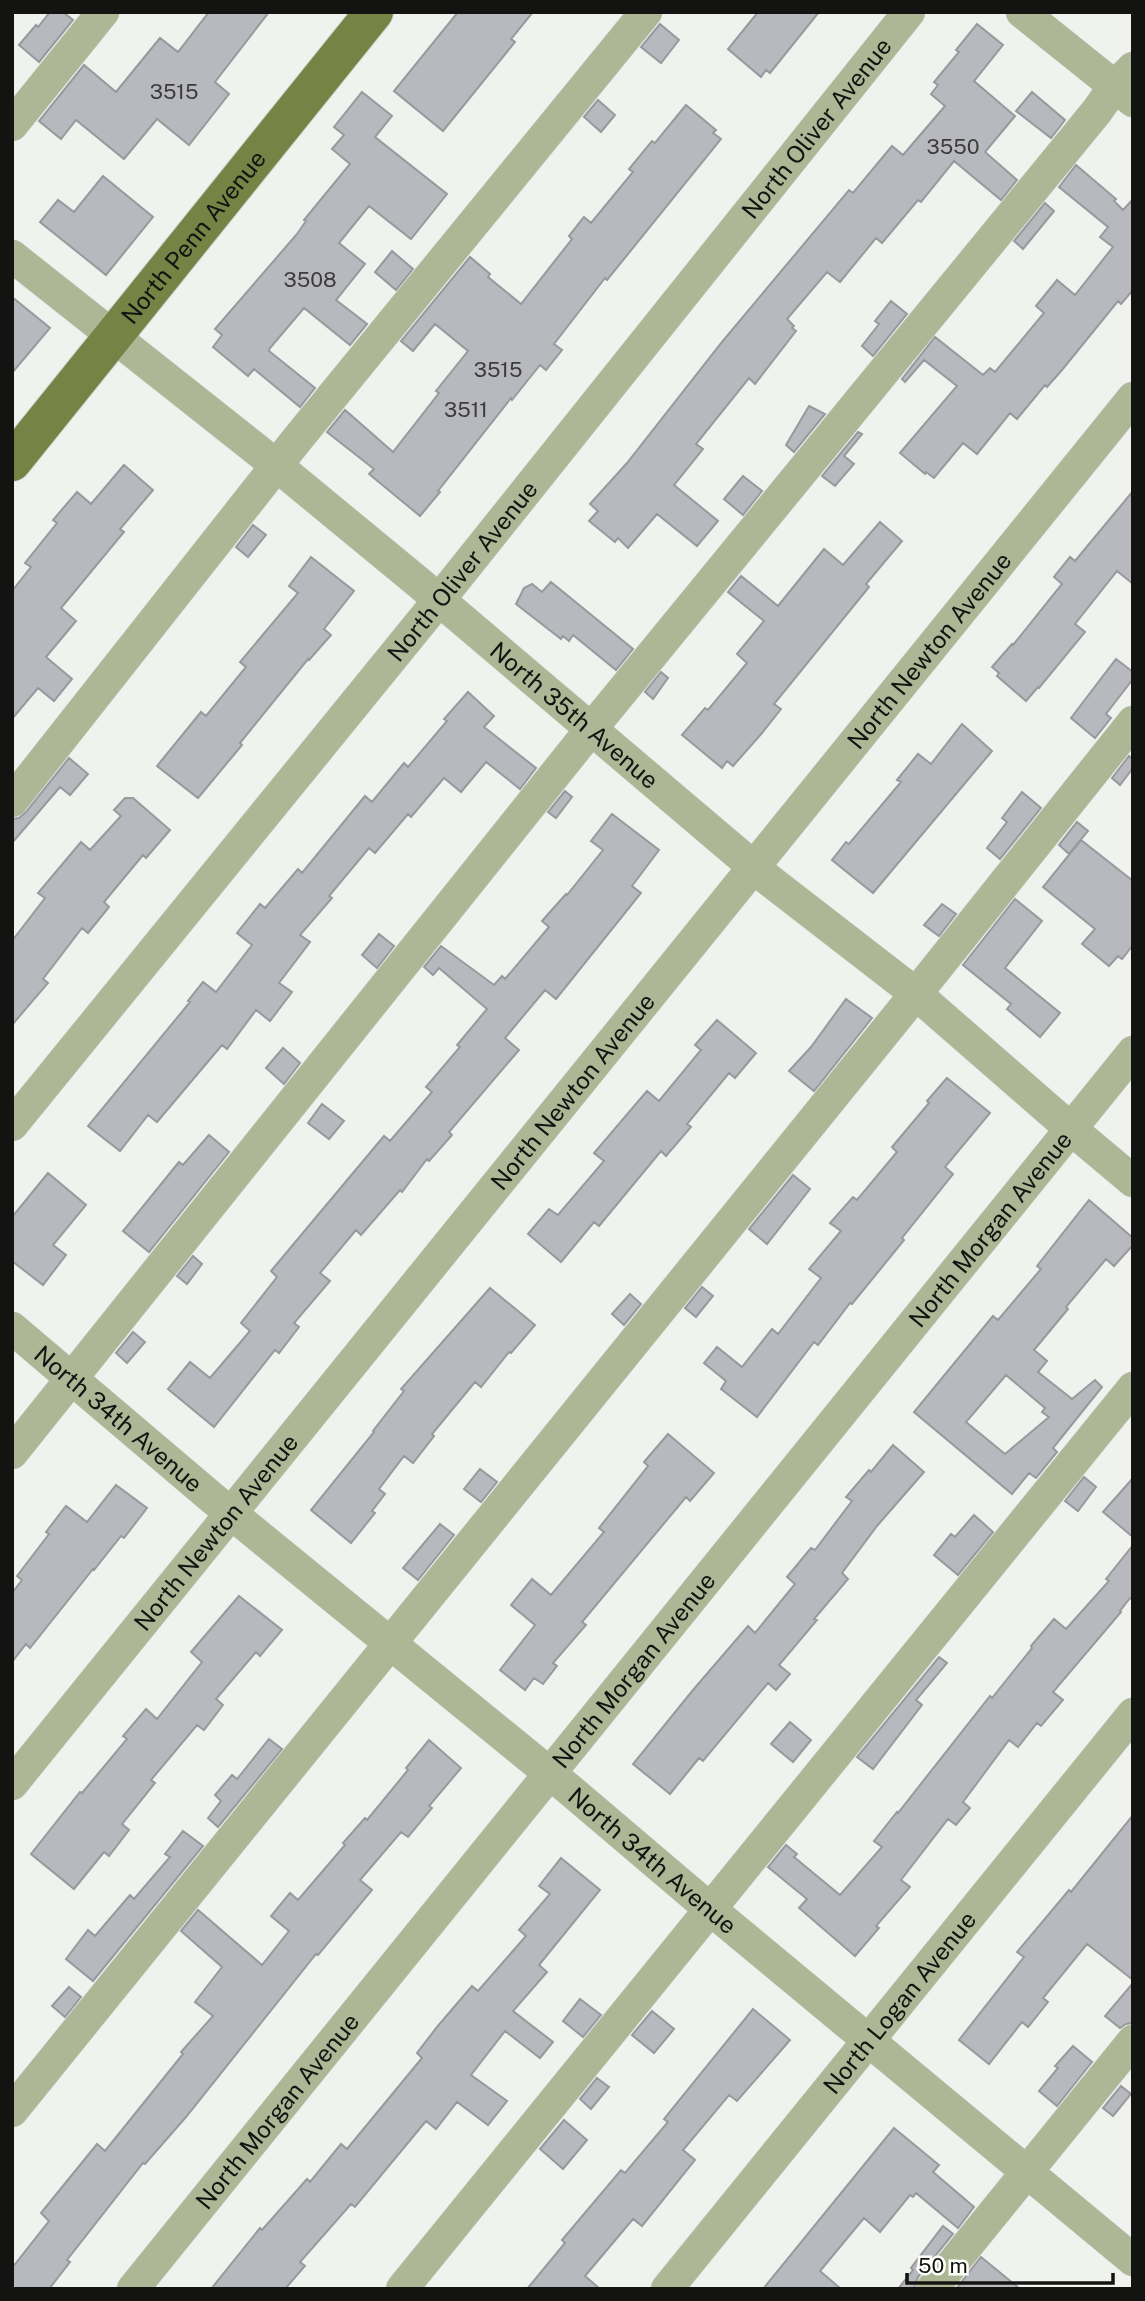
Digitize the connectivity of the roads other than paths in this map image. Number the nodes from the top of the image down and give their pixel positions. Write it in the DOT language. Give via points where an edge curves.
graph roads {
  1 [pos="103,12"];
  2 [pos="374,12"];
  3 [pos="646,12"];
  4 [pos="909,12"];
  5 [pos="1022,12"];
  6 [pos="1127,85"];
  7 [pos="12,125"];
  8 [pos="12,256"];
  9 [pos="114,335"];
  10 [pos="1133,398"];
  11 [pos="12,462"];
  12 [pos="276,465"];
  13 [pos="439,600"];
  14 [pos="1133,722"];
  15 [pos="592,728"];
  16 [pos="12,801"];
  17 [pos="753,865"];
  18 [pos="915,993"];
  19 [pos="1133,1052"];
  20 [pos="12,1125"];
  21 [pos="1071,1129"];
  22 [pos="1133,1181"];
  23 [pos="12,1328"];
  24 [pos="74,1378"];
  25 [pos="1133,1388"];
  26 [pos="12,1453"];
  27 [pos="231,1511"];
  28 [pos="389,1643"];
  29 [pos="1133,1714"];
  30 [pos="551,1774"];
  31 [pos="12,1784"];
  32 [pos="710,1909"];
  33 [pos="869,2041"];
  34 [pos="1133,2041"];
  35 [pos="12,2111"];
  36 [pos="1027,2172"];
  37 [pos="1133,2260"];
  38 [pos="133,2289"];
  39 [pos="402,2289"];
  40 [pos="667,2289"];
  41 [pos="932,2289"];
  1 -- 7 [label="street"];
  2 -- 9 [label="main road, North Penn Avenue"];
  3 -- 12 [label="street"];
  4 -- 13 [label="street, North Oliver Avenue"];
  5 -- 6 [label="street"];
  6 -- 15 [label="street" via="1097,111"];
  8 -- 9 [label="street, North 35th Avenue"];
  9 -- 11 [label="main road, North Penn Avenue"];
  9 -- 12 [label="street, North 35th Avenue"];
  10 -- 17 [label="street, North Newton Avenue"];
  12 -- 13 [label="street, North 35th Avenue"];
  12 -- 16 [label="street"];
  13 -- 15 [label="street, North 35th Avenue"];
  13 -- 20 [label="street, North Oliver Avenue"];
  14 -- 18 [label="street"];
  15 -- 17 [label="street, North 35th Avenue"];
  15 -- 24 [label="street"];
  17 -- 18 [label="street, North 35th Avenue"];
  17 -- 27 [label="street, North Newton Avenue"];
  18 -- 21 [label="street, North 35th Avenue"];
  18 -- 28 [label="street"];
  19 -- 21 [label="street, North Morgan Avenue"];
  21 -- 22 [label="street, North 35th Avenue"];
  21 -- 30 [label="street, North Morgan Avenue"];
  23 -- 24 [label="street, North 34th Avenue"];
  24 -- 26 [label="street"];
  24 -- 27 [label="street, North 34th Avenue"];
  25 -- 32 [label="street"];
  27 -- 28 [label="street, North 34th Avenue"];
  27 -- 31 [label="street, North Newton Avenue"];
  28 -- 30 [label="street, North 34th Avenue"];
  28 -- 35 [label="street"];
  29 -- 33 [label="street, North Logan Avenue"];
  30 -- 32 [label="street, North 34th Avenue"];
  30 -- 38 [label="street, North Morgan Avenue"];
  32 -- 33 [label="street, North 34th Avenue"];
  32 -- 39 [label="street"];
  33 -- 36 [label="street, North 34th Avenue"];
  33 -- 40 [label="street, North Logan Avenue"];
  34 -- 36 [label="street"];
  36 -- 37 [label="street, North 34th Avenue"];
  36 -- 41 [label="street"];
}
